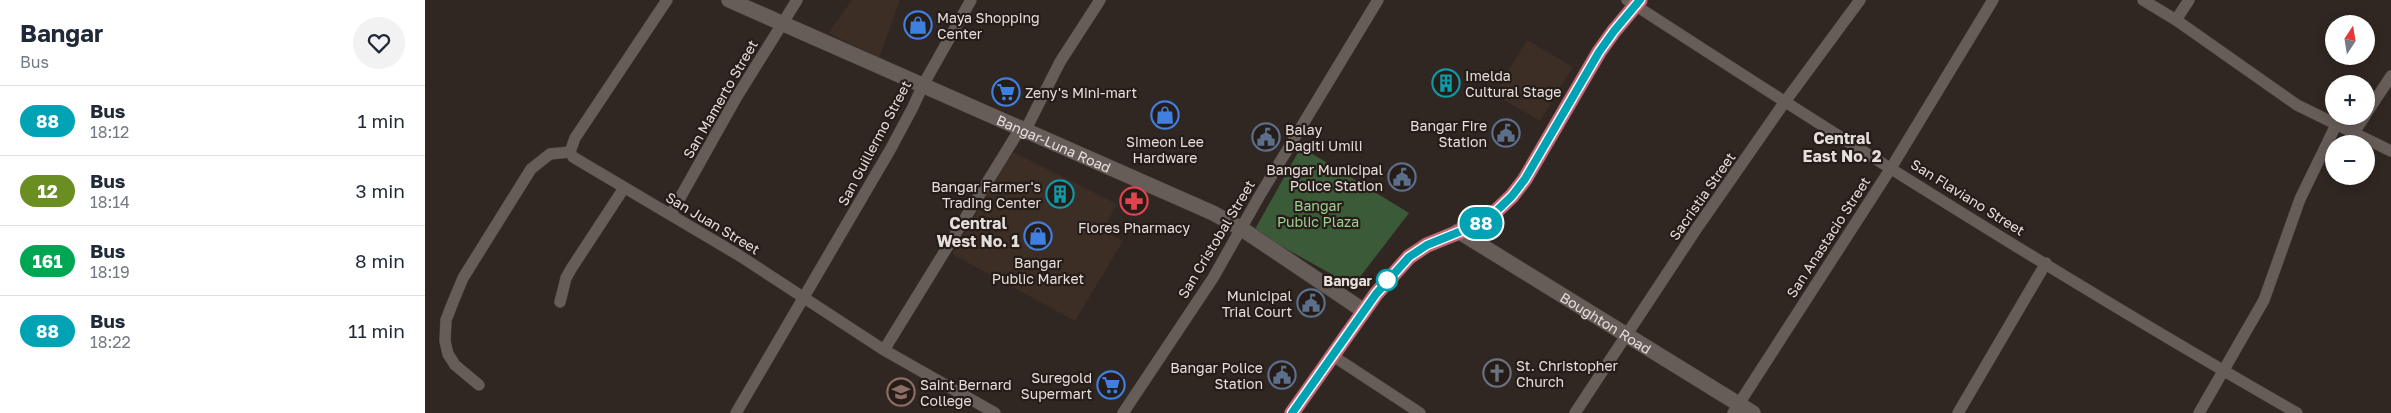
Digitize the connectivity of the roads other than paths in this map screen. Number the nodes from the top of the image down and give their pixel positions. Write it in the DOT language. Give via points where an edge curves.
graph roads {
  1 [pos="667,0"];
  2 [pos="729,0"];
  3 [pos="797,0"];
  4 [pos="971,0"];
  5 [pos="1100,0"];
  6 [pos="1378,0"];
  7 [pos="1860,0"];
  8 [pos="1993,0"];
  9 [pos="2143,0"];
  10 [pos="2189,0"];
  11 [pos="1634,2"];
  12 [pos="2176,20"];
  13 [pos="782,22"];
  14 [pos="2391,76"];
  15 [pos="923,85"];
  16 [pos="2375,100"];
  17 [pos="1784,103"];
  18 [pos="2325,119"];
  19 [pos="2336,125"];
  20 [pos="2359,125"];
  21 [pos="1022,130"];
  22 [pos="2353,134"];
  23 [pos="2391,151"];
  24 [pos="570,152"];
  25 [pos="1891,168"];
  26 [pos="625,188"];
  27 [pos="671,214"];
  28 [pos="1242,229"];
  29 [pos="1457,231"];
  30 [pos="2045,264"];
  31 [pos="804,299"];
  32 [pos="560,302"];
  33 [pos="1364,310"];
  34 [pos="1627,336"];
  35 [pos="883,350"];
  36 [pos="1333,356"];
  37 [pos="2223,371"];
  38 [pos="479,385"];
  39 [pos="1401,408"];
  40 [pos="1736,408"];
  41 [pos="736,413"];
  42 [pos="995,413"];
  43 [pos="1123,413"];
  44 [pos="1292,413"];
  45 [pos="1420,413"];
  46 [pos="1575,413"];
  47 [pos="1753,413"];
  48 [pos="1958,413"];
  49 [pos="2199,413"];
  50 [pos="2297,413"];
  1 -- 24 [label="street" via="586,120"];
  2 -- 13 [label="main road, Bangar-Luna Road"];
  3 -- 13 [label="street, San Mamerto Street"];
  4 -- 15 [label="street, San Guillermo Street"];
  5 -- 21 [label="street"];
  6 -- 28 [label="street, San Cristobal Street"];
  7 -- 17 [label="street, Sacristia Street"];
  8 -- 25 [label="street, San Anastacio Street"];
  9 -- 12 [label="street"];
  10 -- 12 [label="street"];
  11 -- 17 [label="street, San Flaviano Street"];
  11 -- 29 [label="highway" via="1599,52 1512,196 1486,221"];
  12 -- 18 [label="street" via="2297,105"];
  13 -- 15 [label="main road, Bangar-Luna Road"];
  13 -- 27 [label="street, San Mamerto Street"];
  14 -- 16 [label="street"];
  15 -- 21 [label="main road, Bangar-Luna Road"];
  15 -- 31 [label="street, San Guillermo Street"];
  17 -- 25 [label="street, San Flaviano Street"];
  17 -- 34 [label="street, Sacristia Street"];
  19 -- 22 [label="street"];
  19 -- 37 [label="street" via="2300,199 2264,300"];
  20 -- 22 [label="street"];
  21 -- 28 [label="main road, Bangar-Luna Road" via="1213,213"];
  21 -- 35 [label="street"];
  22 -- 23 [label="street"];
  24 -- 26 [label="street, San Juan Street" via="577,161"];
  24 -- 38 [label="street" via="550,154 531,169 463,278 453,302 446,320 448,354 455,365"];
  25 -- 30 [label="street, San Flaviano Street"];
  25 -- 40 [label="street, San Anastacio Street"];
  26 -- 27 [label="street, San Juan Street"];
  26 -- 32 [label="street" via="571,269"];
  27 -- 31 [label="street, San Juan Street"];
  28 -- 33 [label="main road, Bangar-Luna Road"];
  28 -- 43 [label="street, San Cristobal Street"];
  29 -- 33 [label="highway" via="1409,257"];
  29 -- 34 [label="main road, Boughton Road"];
  30 -- 37 [label="street, San Flaviano Street"];
  30 -- 48 [label="street"];
  31 -- 35 [label="street, San Juan Street"];
  31 -- 41 [label="street, San Guillermo Street"];
  33 -- 36 [label="highway"];
  34 -- 40 [label="main road, Boughton Road"];
  34 -- 46 [label="street, Sacristia Street"];
  35 -- 42 [label="street, San Juan Street"];
  36 -- 39 [label="street"];
  36 -- 44 [label="highway"];
  37 -- 49 [label="street"];
  37 -- 50 [label="street, San Flaviano Street"];
  39 -- 45 [label="street"];
  40 -- 47 [label="main road, Boughton Road"];
}
